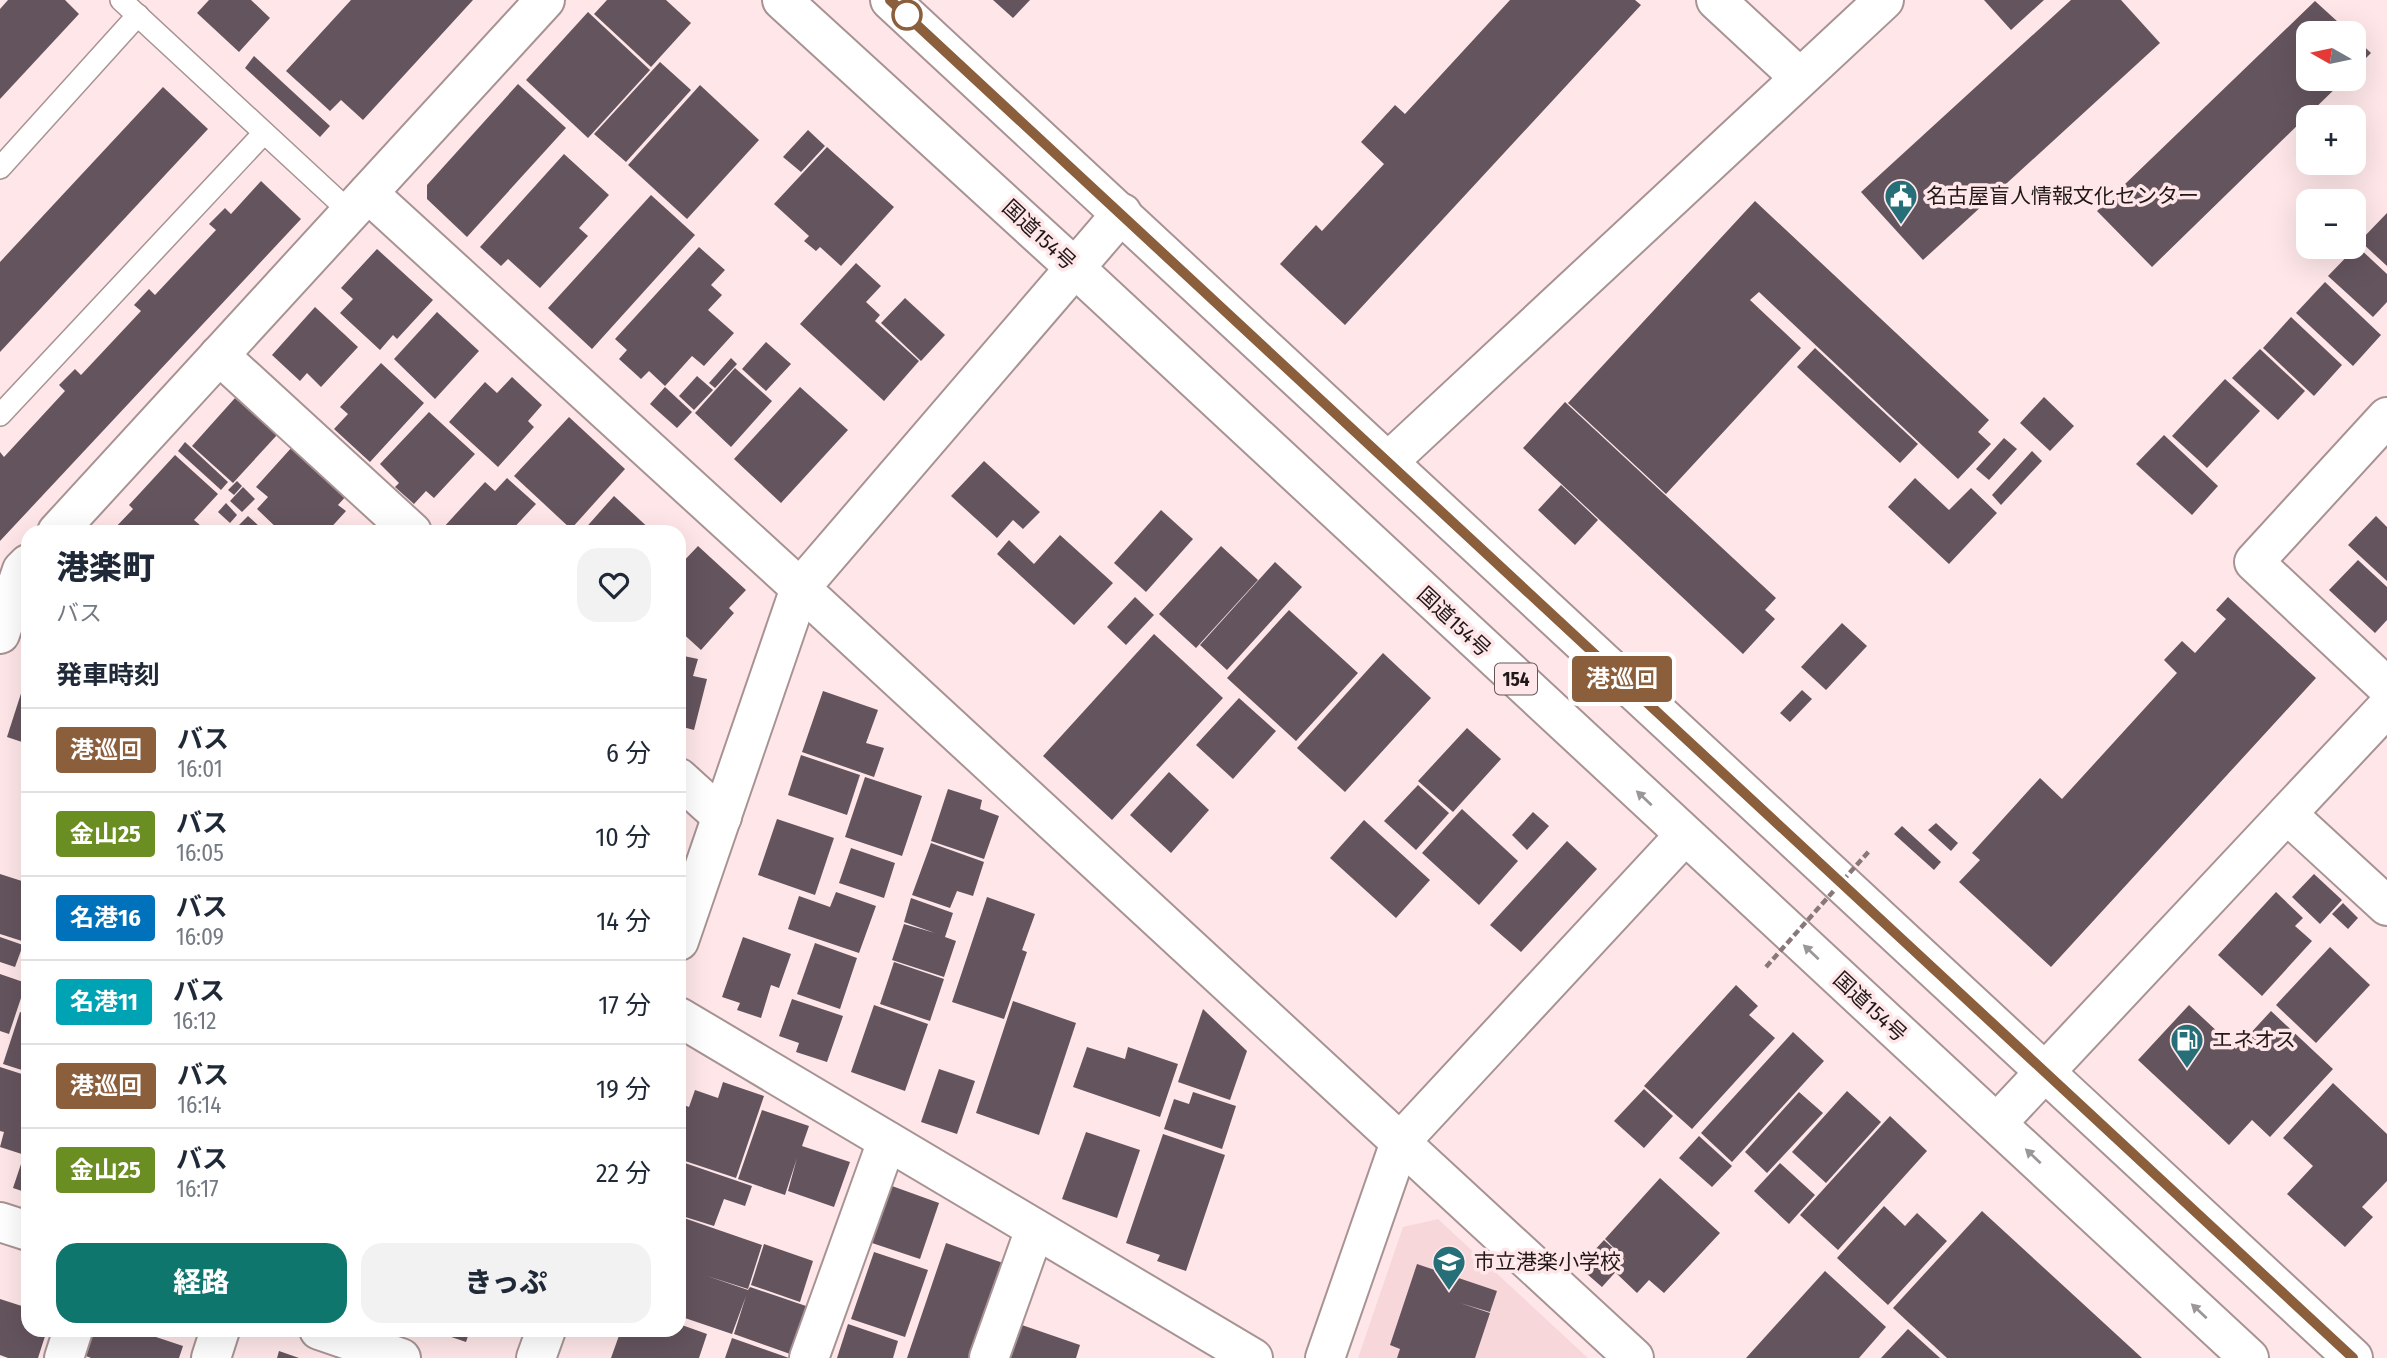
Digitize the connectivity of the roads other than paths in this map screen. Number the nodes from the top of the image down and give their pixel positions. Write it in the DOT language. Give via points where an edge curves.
graph roads {
  1 [pos="121,0"];
  2 [pos="545,0"];
  3 [pos="782,0"];
  4 [pos="890,0"];
  5 [pos="1716,0"];
  6 [pos="1884,0"];
  7 [pos="138,15"];
  8 [pos="1799,77"];
  9 [pos="264,133"];
  10 [pos="0,168"];
  11 [pos="359,203"];
  12 [pos="1122,213"];
  13 [pos="1074,267"];
  14 [pos="219,355"];
  15 [pos="0,415"];
  16 [pos="2387,417"];
  17 [pos="1389,461"];
  18 [pos="63,525"];
  19 [pos="404,525"];
  20 [pos="21,574"];
  21 [pos="800,587"];
  22 [pos="8,624"];
  23 [pos="2387,687"];
  24 [pos="2387,707"];
  25 [pos="686,784"];
  26 [pos="2287,814"];
  27 [pos="722,817"];
  28 [pos="1684,836"];
  29 [pos="2387,906"];
  30 [pos="686,922"];
  31 [pos="686,1021"];
  32 [pos="2044,1071"];
  33 [pos="1997,1123"];
  34 [pos="887,1142"];
  35 [pos="1400,1142"];
  36 [pos="0,1222"];
  37 [pos="21,1229"];
  38 [pos="1035,1229"];
  39 [pos="72,1337"];
  40 [pos="218,1337"];
  41 [pos="331,1337"];
  42 [pos="544,1337"];
  43 [pos="356,1351"];
  44 [pos="64,1358"];
  45 [pos="211,1358"];
  46 [pos="401,1358"];
  47 [pos="536,1358"];
  48 [pos="810,1358"];
  49 [pos="989,1358"];
  50 [pos="1253,1358"];
  51 [pos="1325,1358"];
  52 [pos="1634,1358"];
  53 [pos="2249,1358"];
  54 [pos="2353,1358"];
  1 -- 7 [label="lane"];
  2 -- 11 [label="main road"];
  3 -- 13 [label="main road, 国道154号 / 154"];
  4 -- 12 [label="main road"];
  5 -- 8 [label="main road"];
  6 -- 8 [label="main road"];
  7 -- 9 [label="lane"];
  7 -- 10 [label="lane"];
  8 -- 17 [label="main road"];
  9 -- 11 [label="lane"];
  9 -- 15 [label="lane"];
  11 -- 14 [label="main road"];
  11 -- 21 [label="main road"];
  12 -- 13 [label="main road"];
  12 -- 17 [label="main road"];
  13 -- 21 [label="main road"];
  28 -- 13 [label="main road, 国道154号 / 154, one-way"];
  14 -- 18 [label="main road"];
  14 -- 19 [label="main road"];
  16 -- 23 [label="main road" via="2254,562"];
  17 -- 32 [label="main road"];
  20 -- 22 [label="main road"];
  21 -- 27 [label="main road"];
  21 -- 35 [label="main road"];
  24 -- 26 [label="main road"];
  25 -- 27 [label="main road"];
  26 -- 29 [label="main road"];
  26 -- 32 [label="main road"];
  27 -- 30 [label="main road"];
  33 -- 28 [label="main road, 国道154号 / 154, one-way"];
  28 -- 35 [label="main road"];
  31 -- 34 [label="main road"];
  32 -- 33 [label="main road"];
  32 -- 54 [label="main road"];
  53 -- 33 [label="main road, 国道154号 / 154, one-way"];
  34 -- 38 [label="main road"];
  34 -- 48 [label="main road"];
  35 -- 51 [label="main road"];
  35 -- 52 [label="main road"];
  36 -- 37 [label="main road"];
  38 -- 49 [label="main road"];
  38 -- 50 [label="main road"];
  39 -- 44 [label="main road"];
  40 -- 45 [label="main road"];
  41 -- 43 [label="main road"];
  42 -- 47 [label="main road"];
  43 -- 46 [label="main road"];
}
